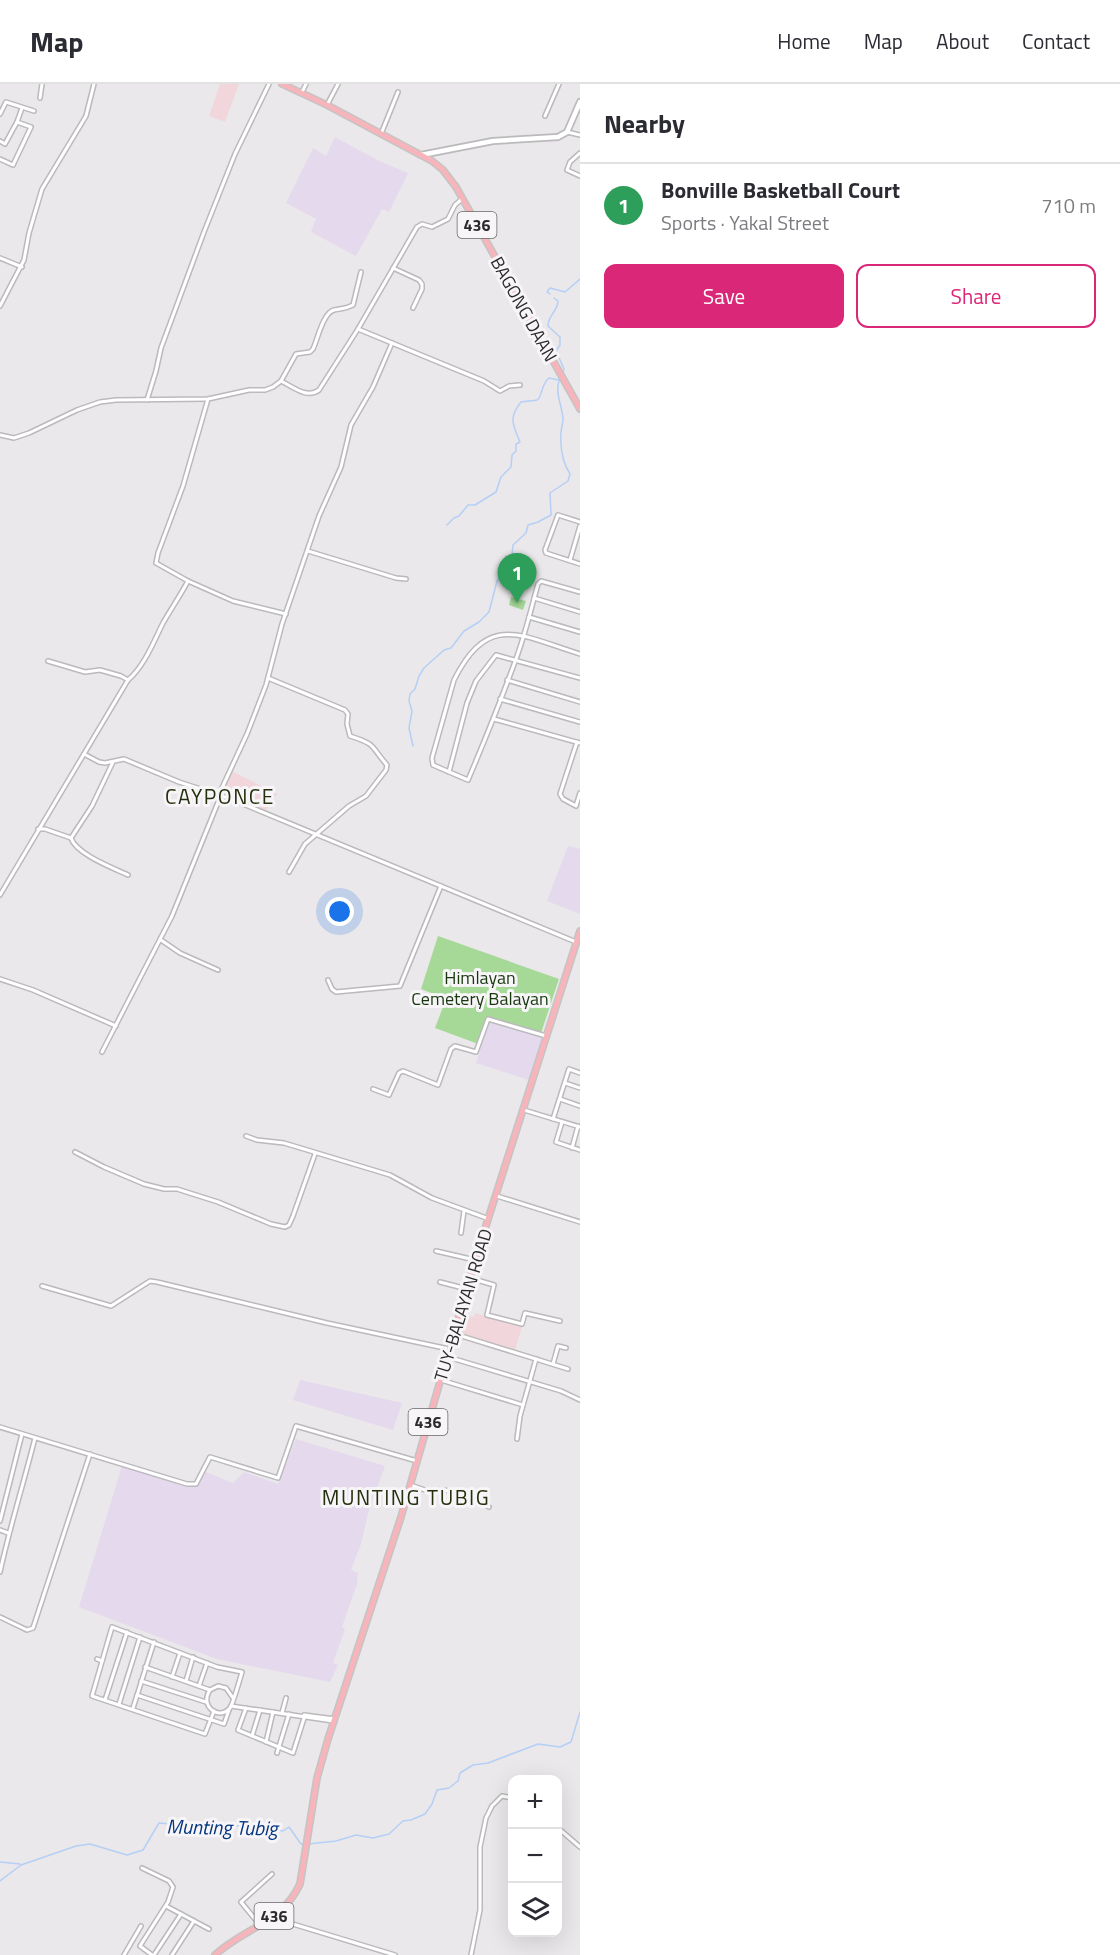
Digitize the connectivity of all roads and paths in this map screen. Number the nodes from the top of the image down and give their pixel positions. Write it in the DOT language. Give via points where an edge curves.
graph roads {
  1 [pos="42,84"];
  2 [pos="94,84"];
  3 [pos="268,84"];
  4 [pos="282,84"];
  5 [pos="306,84"];
  6 [pos="338,84"];
  7 [pos="559,84"];
  8 [pos="302,92"];
  9 [pos="398,92"];
  10 [pos="40,98"];
  11 [pos="580,102"];
  12 [pos="327,105"];
  13 [pos="22,108"];
  14 [pos="34,111"];
  15 [pos="0,114"];
  16 [pos="545,116"];
  17 [pos="17,122"];
  18 [pos="567,132"];
  19 [pos="381,134"];
  20 [pos="580,135"];
  21 [pos="0,141"];
  22 [pos="580,153"];
  23 [pos="421,155"];
  24 [pos="0,159"];
  25 [pos="580,176"];
  26 [pos="462,199"];
  27 [pos="0,258"];
  28 [pos="22,267"];
  29 [pos="393,268"];
  30 [pos="361,272"];
  31 [pos="0,306"];
  32 [pos="413,308"];
  33 [pos="358,329"];
  34 [pos="392,343"];
  35 [pos="281,381"];
  36 [pos="520,385"];
  37 [pos="208,399"];
  38 [pos="147,400"];
  39 [pos="580,409"];
  40 [pos="0,435"];
  41 [pos="580,524"];
  42 [pos="308,551"];
  43 [pos="570,560"];
  44 [pos="580,564"];
  45 [pos="406,579"];
  46 [pos="188,581"];
  47 [pos="580,592"];
  48 [pos="534,598"];
  49 [pos="580,612"];
  50 [pos="285,614"];
  51 [pos="529,617"];
  52 [pos="580,632"];
  53 [pos="523,637"];
  54 [pos="580,654"];
  55 [pos="516,659"];
  56 [pos="48,661"];
  57 [pos="268,678"];
  58 [pos="580,678"];
  59 [pos="128,680"];
  60 [pos="507,680"];
  61 [pos="500,699"];
  62 [pos="580,702"];
  63 [pos="494,719"];
  64 [pos="580,723"];
  65 [pos="578,743"];
  66 [pos="84,754"];
  67 [pos="112,762"];
  68 [pos="449,772"];
  69 [pos="580,793"];
  70 [pos="221,795"];
  71 [pos="38,829"];
  72 [pos="316,834"];
  73 [pos="71,838"];
  74 [pos="289,872"];
  75 [pos="128,875"];
  76 [pos="441,886"];
  77 [pos="0,895"];
  78 [pos="580,931"];
  79 [pos="161,940"];
  80 [pos="576,942"];
  81 [pos="218,970"];
  82 [pos="0,979"];
  83 [pos="328,980"];
  84 [pos="116,1026"];
  85 [pos="546,1036"];
  86 [pos="102,1052"];
  87 [pos="580,1072"];
  88 [pos="565,1083"];
  89 [pos="580,1088"];
  90 [pos="373,1089"];
  91 [pos="560,1099"];
  92 [pos="580,1106"];
  93 [pos="523,1110"];
  94 [pos="553,1119"];
  95 [pos="562,1122"];
  96 [pos="579,1127"];
  97 [pos="246,1137"];
  98 [pos="572,1148"];
  99 [pos="580,1150"];
  100 [pos="75,1152"];
  101 [pos="315,1154"];
  102 [pos="497,1196"];
  103 [pos="464,1211"];
  104 [pos="489,1220"];
  105 [pos="580,1222"];
  106 [pos="461,1233"];
  107 [pos="436,1251"];
  108 [pos="475,1260"];
  109 [pos="470,1278"];
  110 [pos="440,1282"];
  111 [pos="42,1286"];
  112 [pos="466,1289"];
  113 [pos="560,1322"];
  114 [pos="454,1334"];
  115 [pos="566,1348"];
  116 [pos="449,1349"];
  117 [pos="447,1357"];
  118 [pos="536,1359"];
  119 [pos="553,1364"];
  120 [pos="568,1369"];
  121 [pos="440,1380"];
  122 [pos="529,1382"];
  123 [pos="580,1400"];
  124 [pos="523,1405"];
  125 [pos="0,1427"];
  126 [pos="22,1434"];
  127 [pos="35,1438"];
  128 [pos="517,1438"];
  129 [pos="90,1454"];
  130 [pos="417,1461"];
  131 [pos="410,1485"];
  132 [pos="489,1507"];
  133 [pos="0,1521"];
  134 [pos="0,1530"];
  135 [pos="8,1533"];
  136 [pos="0,1572"];
  137 [pos="0,1617"];
  138 [pos="127,1632"];
  139 [pos="140,1637"];
  140 [pos="153,1642"];
  141 [pos="180,1652"];
  142 [pos="194,1658"];
  143 [pos="96,1659"];
  144 [pos="102,1661"];
  145 [pos="207,1663"];
  146 [pos="145,1667"];
  147 [pos="172,1677"];
  148 [pos="141,1681"];
  149 [pos="186,1681"];
  150 [pos="199,1686"];
  151 [pos="210,1690"];
  152 [pos="137,1695"];
  153 [pos="232,1698"];
  154 [pos="286,1698"];
  155 [pos="105,1700"];
  156 [pos="206,1702"];
  157 [pos="119,1704"];
  158 [pos="230,1707"];
  159 [pos="133,1708"];
  160 [pos="246,1708"];
  161 [pos="260,1710"];
  162 [pos="214,1711"];
  163 [pos="273,1712"];
  164 [pos="282,1713"];
  165 [pos="289,1714"];
  166 [pos="304,1716"];
  167 [pos="211,1720"];
  168 [pos="334,1720"];
  169 [pos="252,1736"];
  170 [pos="266,1742"];
  171 [pos="279,1748"];
  172 [pos="278,1753"];
  173 [pos="508,1797"];
  174 [pos="559,1829"];
  175 [pos="580,1847"];
  176 [pos="142,1868"];
  177 [pos="272,1874"];
  178 [pos="237,1896"];
  179 [pos="241,1902"];
  180 [pos="166,1906"];
  181 [pos="181,1914"];
  182 [pos="272,1918"];
  183 [pos="194,1921"];
  184 [pos="260,1925"];
  185 [pos="141,1926"];
  186 [pos="209,1929"];
  187 [pos="124,1955"];
  188 [pos="153,1955"];
  189 [pos="172,1955"];
  190 [pos="215,1955"];
  191 [pos="395,1955"];
  192 [pos="471,1955"];
  1 -- 10 [label="street"];
  2 -- 28 [label="street" via="86,116 42,189"];
  3 -- 38 [label="street" via="204,232 161,348"];
  4 -- 8 [label="main road, 436"];
  5 -- 8 [label="street"];
  6 -- 12 [label="street"];
  7 -- 16 [label="street"];
  8 -- 12 [label="main road, 436"];
  9 -- 19 [label="street"];
  11 -- 18 [label="main road"];
  12 -- 19 [label="main road, 436"];
  13 -- 14 [label="street"];
  13 -- 15 [label="street" via="6,102"];
  13 -- 17 [label="street"];
  17 -- 21 [label="street" via="5,144"];
  17 -- 24 [label="street" via="31,127 13,165"];
  18 -- 20 [label="street"];
  18 -- 23 [label="main road" via="558,137 493,141"];
  19 -- 23 [label="main road, 436"];
  22 -- 25 [label="street" via="567,170"];
  23 -- 26 [label="main road, BAGONG DAAN / 436" via="443,170"];
  26 -- 29 [label="street" via="454,205 448,219 432,227 417,226"];
  26 -- 39 [label="main road, BAGONG DAAN / 436"];
  27 -- 28 [label="street"];
  28 -- 31 [label="street"];
  29 -- 32 [label="street" via="422,284"];
  29 -- 33 [label="street"];
  30 -- 35 [label="street" via="353,305 327,314 314,349 296,354"];
  33 -- 34 [label="street"];
  33 -- 35 [label="street" via="317,392 301,392"];
  34 -- 36 [label="street" via="500,391"];
  34 -- 42 [label="street" via="351,425 341,467"];
  35 -- 37 [label="street" via="265,390"];
  37 -- 38 [label="street"];
  37 -- 46 [label="street" via="183,486 156,558 158,565"];
  38 -- 40 [label="street" via="100,402 14,438"];
  41 -- 43 [label="street"];
  41 -- 43 [label="street" via="558,515 544,550"];
  42 -- 45 [label="street"];
  42 -- 50 [label="street"];
  43 -- 44 [label="street"];
  46 -- 50 [label="street" via="240,603"];
  46 -- 59 [label="street" via="154,644"];
  47 -- 48 [label="street" via="542,581"];
  48 -- 49 [label="street"];
  48 -- 51 [label="street"];
  50 -- 57 [label="street"];
  51 -- 52 [label="street"];
  51 -- 53 [label="street"];
  53 -- 54 [label="street"];
  53 -- 55 [label="street"];
  53 -- 68 [label="street" via="508,633 487,637 460,668 432,758 433,765"];
  55 -- 58 [label="street"];
  55 -- 60 [label="street"];
  55 -- 68 [label="street" via="496,655 476,681"];
  56 -- 59 [label="street" via="85,672 100,670"];
  57 -- 70 [label="street"];
  57 -- 72 [label="street" via="345,710 350,736 362,738 375,747 387,765 366,796"];
  59 -- 66 [label="street"];
  60 -- 61 [label="street"];
  60 -- 62 [label="street"];
  61 -- 63 [label="street"];
  61 -- 64 [label="street"];
  63 -- 65 [label="street"];
  63 -- 68 [label="street" via="468,780"];
  65 -- 69 [label="street" via="560,794 576,806"];
  66 -- 67 [label="street" via="99,762"];
  66 -- 71 [label="street"];
  67 -- 70 [label="street" via="124,759"];
  67 -- 73 [label="street" via="92,806"];
  70 -- 72 [label="street"];
  70 -- 79 [label="street"];
  71 -- 73 [label="street"];
  71 -- 77 [label="street"];
  72 -- 74 [label="street" via="305,844"];
  72 -- 76 [label="street"];
  73 -- 75 [label="street" via="91,857"];
  76 -- 80 [label="street"];
  76 -- 83 [label="street" via="400,986 336,992"];
  78 -- 80 [label="main road, TUY-BALAYAN ROAD / 436"];
  79 -- 81 [label="street"];
  79 -- 84 [label="street"];
  80 -- 85 [label="main road, TUY-BALAYAN ROAD / 436"];
  82 -- 84 [label="street"];
  84 -- 86 [label="street"];
  85 -- 90 [label="street" via="488,1019 476,1052 455,1046 451,1049 438,1085 403,1071 389,1095"];
  85 -- 93 [label="main road, TUY-BALAYAN ROAD / 436"];
  87 -- 88 [label="street" via="569,1069"];
  88 -- 89 [label="street"];
  88 -- 91 [label="street"];
  91 -- 92 [label="street"];
  91 -- 94 [label="street"];
  93 -- 94 [label="street"];
  93 -- 102 [label="main road, TUY-BALAYAN ROAD / 436"];
  94 -- 95 [label="street"];
  95 -- 96 [label="street"];
  95 -- 98 [label="street" via="556,1142"];
  96 -- 98 [label="street"];
  97 -- 101 [label="street" via="276,1141"];
  98 -- 99 [label="street"];
  100 -- 101 [label="street" via="137,1181 184,1192 285,1227 294,1216"];
  101 -- 103 [label="street" via="390,1175"];
  102 -- 104 [label="main road, TUY-BALAYAN ROAD / 436"];
  102 -- 105 [label="street"];
  103 -- 104 [label="street"];
  103 -- 106 [label="street"];
  104 -- 108 [label="main road, TUY-BALAYAN ROAD / 436"];
  107 -- 108 [label="street"];
  108 -- 109 [label="main road, TUY-BALAYAN ROAD / 436"];
  109 -- 112 [label="main road, TUY-BALAYAN ROAD / 436"];
  109 -- 113 [label="street" via="494,1285 487,1315 522,1324 525,1313"];
  110 -- 112 [label="street"];
  111 -- 116 [label="street" via="111,1306 150,1281 157,1282"];
  112 -- 114 [label="main road, TUY-BALAYAN ROAD / 436"];
  114 -- 116 [label="main road, TUY-BALAYAN ROAD / 436"];
  114 -- 118 [label="street"];
  115 -- 119 [label="street" via="558,1346"];
  116 -- 117 [label="main road, TUY-BALAYAN ROAD / 436"];
  117 -- 121 [label="main road, TUY-BALAYAN ROAD / 436"];
  117 -- 122 [label="street"];
  118 -- 119 [label="street"];
  118 -- 122 [label="street"];
  119 -- 120 [label="street"];
  121 -- 124 [label="street"];
  121 -- 130 [label="main road, TUY-BALAYAN ROAD / 436"];
  122 -- 123 [label="street"];
  122 -- 124 [label="street"];
  124 -- 128 [label="street"];
  125 -- 126 [label="street"];
  126 -- 127 [label="street"];
  126 -- 133 [label="street"];
  127 -- 129 [label="street"];
  127 -- 135 [label="street"];
  129 -- 130 [label="street" via="187,1484 196,1484 210,1456 278,1478 296,1426"];
  129 -- 137 [label="street" via="33,1628 27,1630"];
  130 -- 131 [label="main road, TUY-BALAYAN ROAD / 436"];
  131 -- 132 [label="street" via="428,1491 445,1490"];
  131 -- 168 [label="main road, TUY-BALAYAN ROAD / 436"];
  134 -- 135 [label="street"];
  135 -- 136 [label="street"];
  138 -- 139 [label="street"];
  138 -- 144 [label="street" via="112,1627"];
  138 -- 155 [label="street"];
  139 -- 140 [label="street"];
  139 -- 157 [label="street"];
  140 -- 141 [label="street"];
  140 -- 146 [label="street"];
  141 -- 142 [label="street"];
  141 -- 147 [label="street"];
  142 -- 145 [label="street"];
  142 -- 149 [label="street"];
  143 -- 144 [label="street"];
  144 -- 155 [label="street" via="92,1696"];
  145 -- 150 [label="street"];
  145 -- 153 [label="street" via="243,1672"];
  146 -- 147 [label="street"];
  146 -- 148 [label="street"];
  147 -- 149 [label="street"];
  148 -- 152 [label="street"];
  148 -- 156 [label="street"];
  149 -- 150 [label="street"];
  150 -- 151 [label="street"];
  151 -- 153 [label="street" via="226,1688"];
  151 -- 156 [label="street"];
  152 -- 159 [label="street"];
  152 -- 167 [label="street"];
  153 -- 158 [label="street"];
  154 -- 164 [label="street"];
  155 -- 157 [label="street"];
  156 -- 162 [label="street"];
  157 -- 159 [label="street"];
  158 -- 160 [label="street"];
  158 -- 162 [label="street" via="220,1713"];
  158 -- 167 [label="street" via="224,1724"];
  159 -- 167 [label="street" via="205,1734"];
  160 -- 161 [label="street"];
  160 -- 169 [label="street" via="238,1730"];
  161 -- 163 [label="street"];
  161 -- 169 [label="street"];
  162 -- 167 [label="street"];
  163 -- 164 [label="street"];
  163 -- 170 [label="street"];
  164 -- 165 [label="street"];
  165 -- 166 [label="street"];
  165 -- 171 [label="street"];
  166 -- 168 [label="street"];
  166 -- 171 [label="street" via="293,1754"];
  168 -- 182 [label="main road, TUY-BALAYAN ROAD / 436" via="317,1778 301,1880 293,1898"];
  169 -- 170 [label="street"];
  170 -- 171 [label="street"];
  171 -- 172 [label="street"];
  173 -- 192 [label="street" via="502,1796 492,1806 483,1829 478,1854 480,1910"];
  174 -- 175 [label="street"];
  176 -- 180 [label="street" via="172,1883 172,1895"];
  177 -- 179 [label="street"];
  178 -- 179 [label="street"];
  179 -- 184 [label="street"];
  180 -- 181 [label="street"];
  180 -- 188 [label="street" via="140,1946"];
  181 -- 183 [label="street"];
  181 -- 188 [label="street"];
  182 -- 184 [label="main road, TUY-BALAYAN ROAD / 436"];
  182 -- 191 [label="street"];
  183 -- 186 [label="street"];
  183 -- 189 [label="street"];
  184 -- 190 [label="main road, TUY-BALAYAN ROAD / 436"];
  185 -- 187 [label="street"];
}
